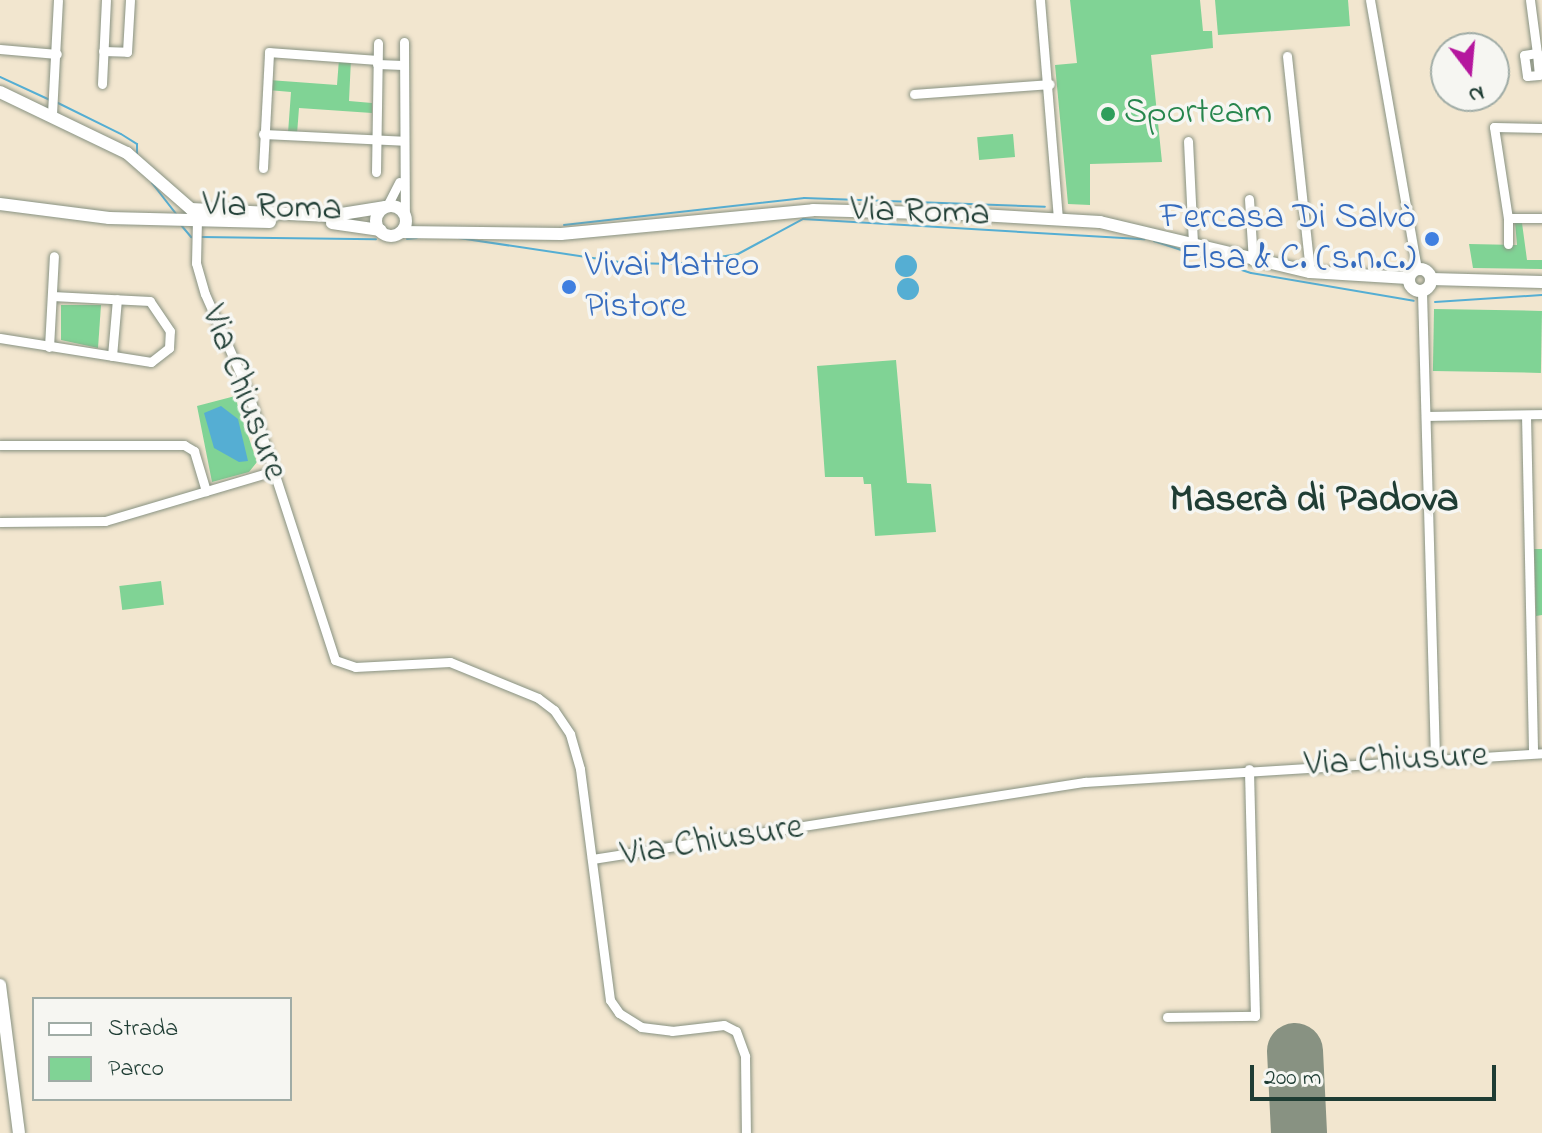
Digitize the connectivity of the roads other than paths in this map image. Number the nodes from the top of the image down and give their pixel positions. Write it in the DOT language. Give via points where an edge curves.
graph roads {
  1 [pos="58,0"];
  2 [pos="106,0"];
  3 [pos="130,0"];
  4 [pos="1040,0"];
  5 [pos="1370,0"];
  6 [pos="1530,0"];
  7 [pos="404,42"];
  8 [pos="378,43"];
  9 [pos="103,51"];
  10 [pos="2,52"];
  11 [pos="1537,53"];
  12 [pos="57,54"];
  13 [pos="1287,56"];
  14 [pos="377,62"];
  15 [pos="403,65"];
  16 [pos="102,84"];
  17 [pos="1050,84"];
  18 [pos="0,92"];
  19 [pos="914,94"];
  20 [pos="54,107"];
  21 [pos="1542,128"];
  22 [pos="263,134"];
  23 [pos="378,141"];
  24 [pos="404,141"];
  25 [pos="1188,141"];
  26 [pos="263,168"];
  27 [pos="376,172"];
  28 [pos="402,175"];
  29 [pos="1249,199"];
  30 [pos="0,204"];
  31 [pos="384,208"];
  32 [pos="405,215"];
  33 [pos="1058,218"];
  34 [pos="1508,218"];
  35 [pos="1542,218"];
  36 [pos="192,219"];
  37 [pos="353,223"];
  38 [pos="426,229"];
  39 [pos="380,230"];
  40 [pos="401,232"];
  41 [pos="1193,243"];
  42 [pos="1508,244"];
  43 [pos="54,256"];
  44 [pos="1253,261"];
  45 [pos="1310,272"];
  46 [pos="1413,274"];
  47 [pos="1431,279"];
  48 [pos="1542,282"];
  49 [pos="1422,292"];
  50 [pos="52,296"];
  51 [pos="117,299"];
  52 [pos="0,338"];
  53 [pos="49,347"];
  54 [pos="112,356"];
  55 [pos="1542,414"];
  56 [pos="1526,415"];
  57 [pos="1429,416"];
  58 [pos="0,445"];
  59 [pos="274,471"];
  60 [pos="206,491"];
  61 [pos="0,522"];
  62 [pos="1537,753"];
  63 [pos="1435,758"];
  64 [pos="1249,769"];
  65 [pos="592,859"];
  66 [pos="0,985"];
  67 [pos="1167,1017"];
  68 [pos="19,1133"];
  69 [pos="746,1133"];
  1 -- 12 [label="street"];
  2 -- 9 [label="street"];
  3 -- 9 [label="street" via="127,52"];
  4 -- 17 [label="street"];
  5 -- 46 [label="street"];
  6 -- 11 [label="street"];
  7 -- 15 [label="street"];
  8 -- 14 [label="street"];
  9 -- 16 [label="street"];
  10 -- 12 [label="street"];
  12 -- 20 [label="street"];
  13 -- 45 [label="street"];
  14 -- 15 [label="street"];
  14 -- 22 [label="street" via="269,52"];
  14 -- 23 [label="street"];
  15 -- 24 [label="street"];
  17 -- 19 [label="street"];
  17 -- 33 [label="street"];
  18 -- 20 [label="main road, Via Roma"];
  20 -- 31 [label="main road, Via Roma" via="133,157 191,209 329,216"];
  21 -- 34 [label="street" via="1494,127"];
  22 -- 23 [label="street"];
  22 -- 26 [label="street"];
  23 -- 24 [label="street"];
  23 -- 27 [label="street"];
  24 -- 28 [label="street"];
  25 -- 41 [label="street"];
  28 -- 31 [label="street"];
  28 -- 32 [label="street"];
  29 -- 44 [label="street"];
  30 -- 36 [label="main road" via="60,214"];
  31 -- 32 [label="main road"];
  31 -- 37 [label="main road"];
  31 -- 39 [label="main road"];
  32 -- 38 [label="main road"];
  32 -- 40 [label="main road"];
  33 -- 38 [label="main road, Via Roma" via="813,210 561,234"];
  33 -- 41 [label="main road, Via Roma" via="1129,227"];
  34 -- 35 [label="street"];
  34 -- 42 [label="street"];
  36 -- 37 [label="main road"];
  36 -- 59 [label="street, Via Chiusure" via="196,263 210,309 247,389"];
  37 -- 39 [label="main road, Via Roma"];
  38 -- 40 [label="main road, Via Roma"];
  39 -- 40 [label="main road, Via Roma" via="388,235"];
  41 -- 44 [label="main road, Via Roma"];
  43 -- 50 [label="street"];
  44 -- 45 [label="main road, Via Roma"];
  45 -- 46 [label="main road, Via Roma"];
  46 -- 47 [label="main road"];
  46 -- 49 [label="main road" via="1412,289"];
  47 -- 48 [label="main road"];
  47 -- 49 [label="main road"];
  49 -- 57 [label="street"];
  50 -- 51 [label="street"];
  50 -- 53 [label="street"];
  51 -- 54 [label="street"];
  51 -- 54 [label="street" via="150,301 164,318 171,339 166,355 151,362"];
  52 -- 53 [label="street"];
  53 -- 54 [label="street"];
  55 -- 56 [label="street"];
  56 -- 57 [label="street"];
  56 -- 62 [label="street"];
  57 -- 63 [label="street"];
  58 -- 60 [label="street" via="184,445 194,451"];
  59 -- 60 [label="street"];
  59 -- 65 [label="street, Via Chiusure" via="335,660 355,667 450,662 545,703 562,720 576,750"];
  60 -- 61 [label="street" via="105,521"];
  62 -- 63 [label="street, Via Chiusure"];
  63 -- 64 [label="street, Via Chiusure"];
  64 -- 65 [label="street, Via Chiusure" via="1085,782"];
  64 -- 67 [label="street" via="1255,1016"];
  65 -- 69 [label="street" via="615,1008 631,1022 654,1030 724,1025 736,1031 745,1056"];
  66 -- 68 [label="main road"];
}
